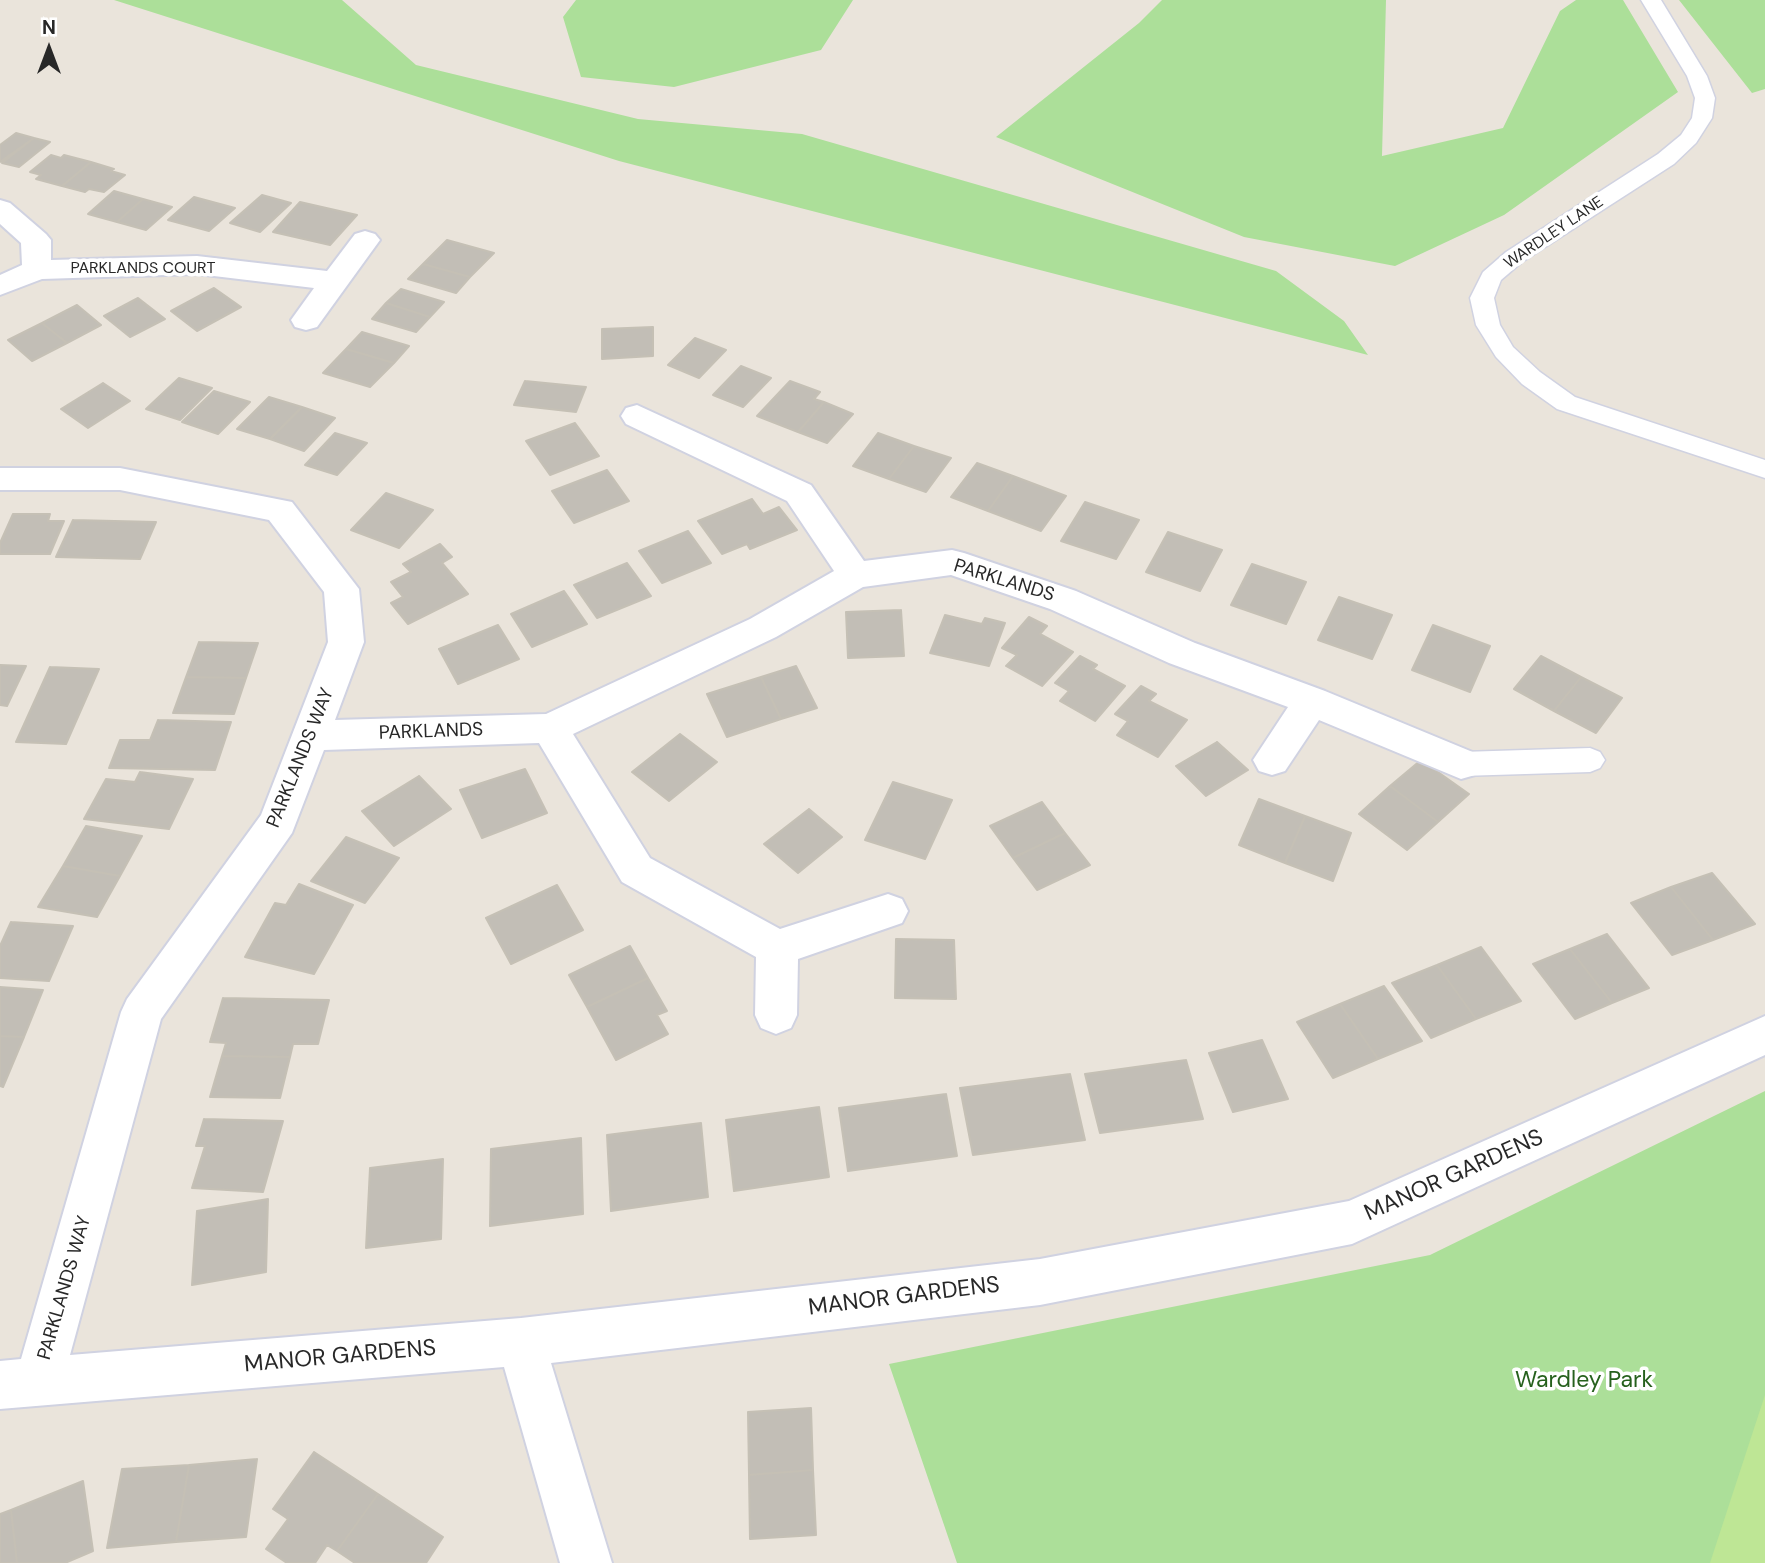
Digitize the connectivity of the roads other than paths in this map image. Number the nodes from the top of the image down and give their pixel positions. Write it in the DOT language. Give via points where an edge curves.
graph roads {
  1 [pos="1651,0"];
  2 [pos="0,209"];
  3 [pos="365,240"];
  4 [pos="37,270"];
  5 [pos="333,281"];
  6 [pos="0,286"];
  7 [pos="306,320"];
  8 [pos="637,416"];
  9 [pos="1765,469"];
  10 [pos="0,479"];
  11 [pos="855,575"];
  12 [pos="1312,701"];
  13 [pos="551,728"];
  14 [pos="311,736"];
  15 [pos="1272,760"];
  16 [pos="1590,760"];
  17 [pos="1461,764"];
  18 [pos="888,911"];
  19 [pos="777,948"];
  20 [pos="776,1015"];
  21 [pos="1765,1035"];
  22 [pos="521,1342"];
  23 [pos="19,1384"];
  24 [pos="586,1563"];
  1 -- 9 [label="lane, WARDLEY LANE" via="1697,76 1705,98 1702,118 1689,139 1666,159 1514,257 1491,277 1482,299 1488,325 1504,352 1566,403"];
  2 -- 4 [label="street" via="36,240"];
  3 -- 5 [label="street"];
  4 -- 5 [label="street, PARKLANDS COURT" via="197,265"];
  4 -- 6 [label="street, PARKLANDS COURT"];
  5 -- 7 [label="street"];
  8 -- 11 [label="street" via="799,493"];
  10 -- 14 [label="street, PARKLANDS WAY" via="120,479 280,510 341,589 346,642"];
  11 -- 12 [label="street, PARKLANDS" via="952,562 1063,600 1182,653"];
  11 -- 13 [label="street, PARKLANDS" via="763,628"];
  12 -- 15 [label="street"];
  12 -- 17 [label="street, PARKLANDS"];
  13 -- 14 [label="street, PARKLANDS"];
  13 -- 19 [label="street" via="636,870"];
  14 -- 23 [label="street, PARKLANDS WAY" via="278,822 142,1012"];
  16 -- 17 [label="lane"];
  18 -- 19 [label="street"];
  19 -- 20 [label="street"];
  21 -- 22 [label="street, MANOR GARDENS" via="1352,1222 1040,1282"];
  22 -- 23 [label="street, MANOR GARDENS"];
  22 -- 24 [label="street"];
}
